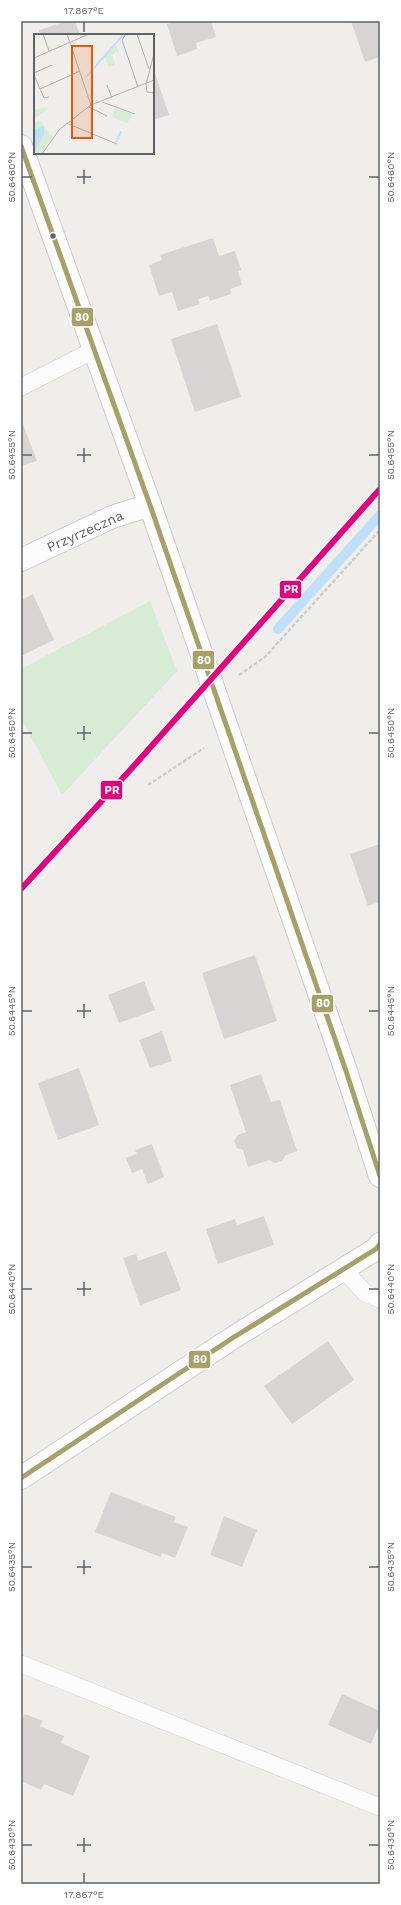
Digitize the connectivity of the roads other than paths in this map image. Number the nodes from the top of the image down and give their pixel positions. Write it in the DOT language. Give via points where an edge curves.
graph roads {
  1 [pos="21,146"];
  2 [pos="94,350"];
  3 [pos="21,387"];
  4 [pos="150,505"];
  5 [pos="21,560"];
  6 [pos="380,1176"];
  7 [pos="380,1244"];
  8 [pos="344,1270"];
  9 [pos="380,1299"];
  10 [pos="21,1478"];
  11 [pos="21,1664"];
  12 [pos="380,1807"];
  1 -- 2 [label="street"];
  2 -- 3 [label="lane"];
  2 -- 4 [label="street"];
  4 -- 5 [label="street, Przyrzeczna" via="112,517"];
  4 -- 6 [label="street"];
  7 -- 8 [label="street"];
  8 -- 9 [label="lane" via="365,1293"];
  8 -- 10 [label="street" via="231,1339"];
  11 -- 12 [label="lane"];
}
